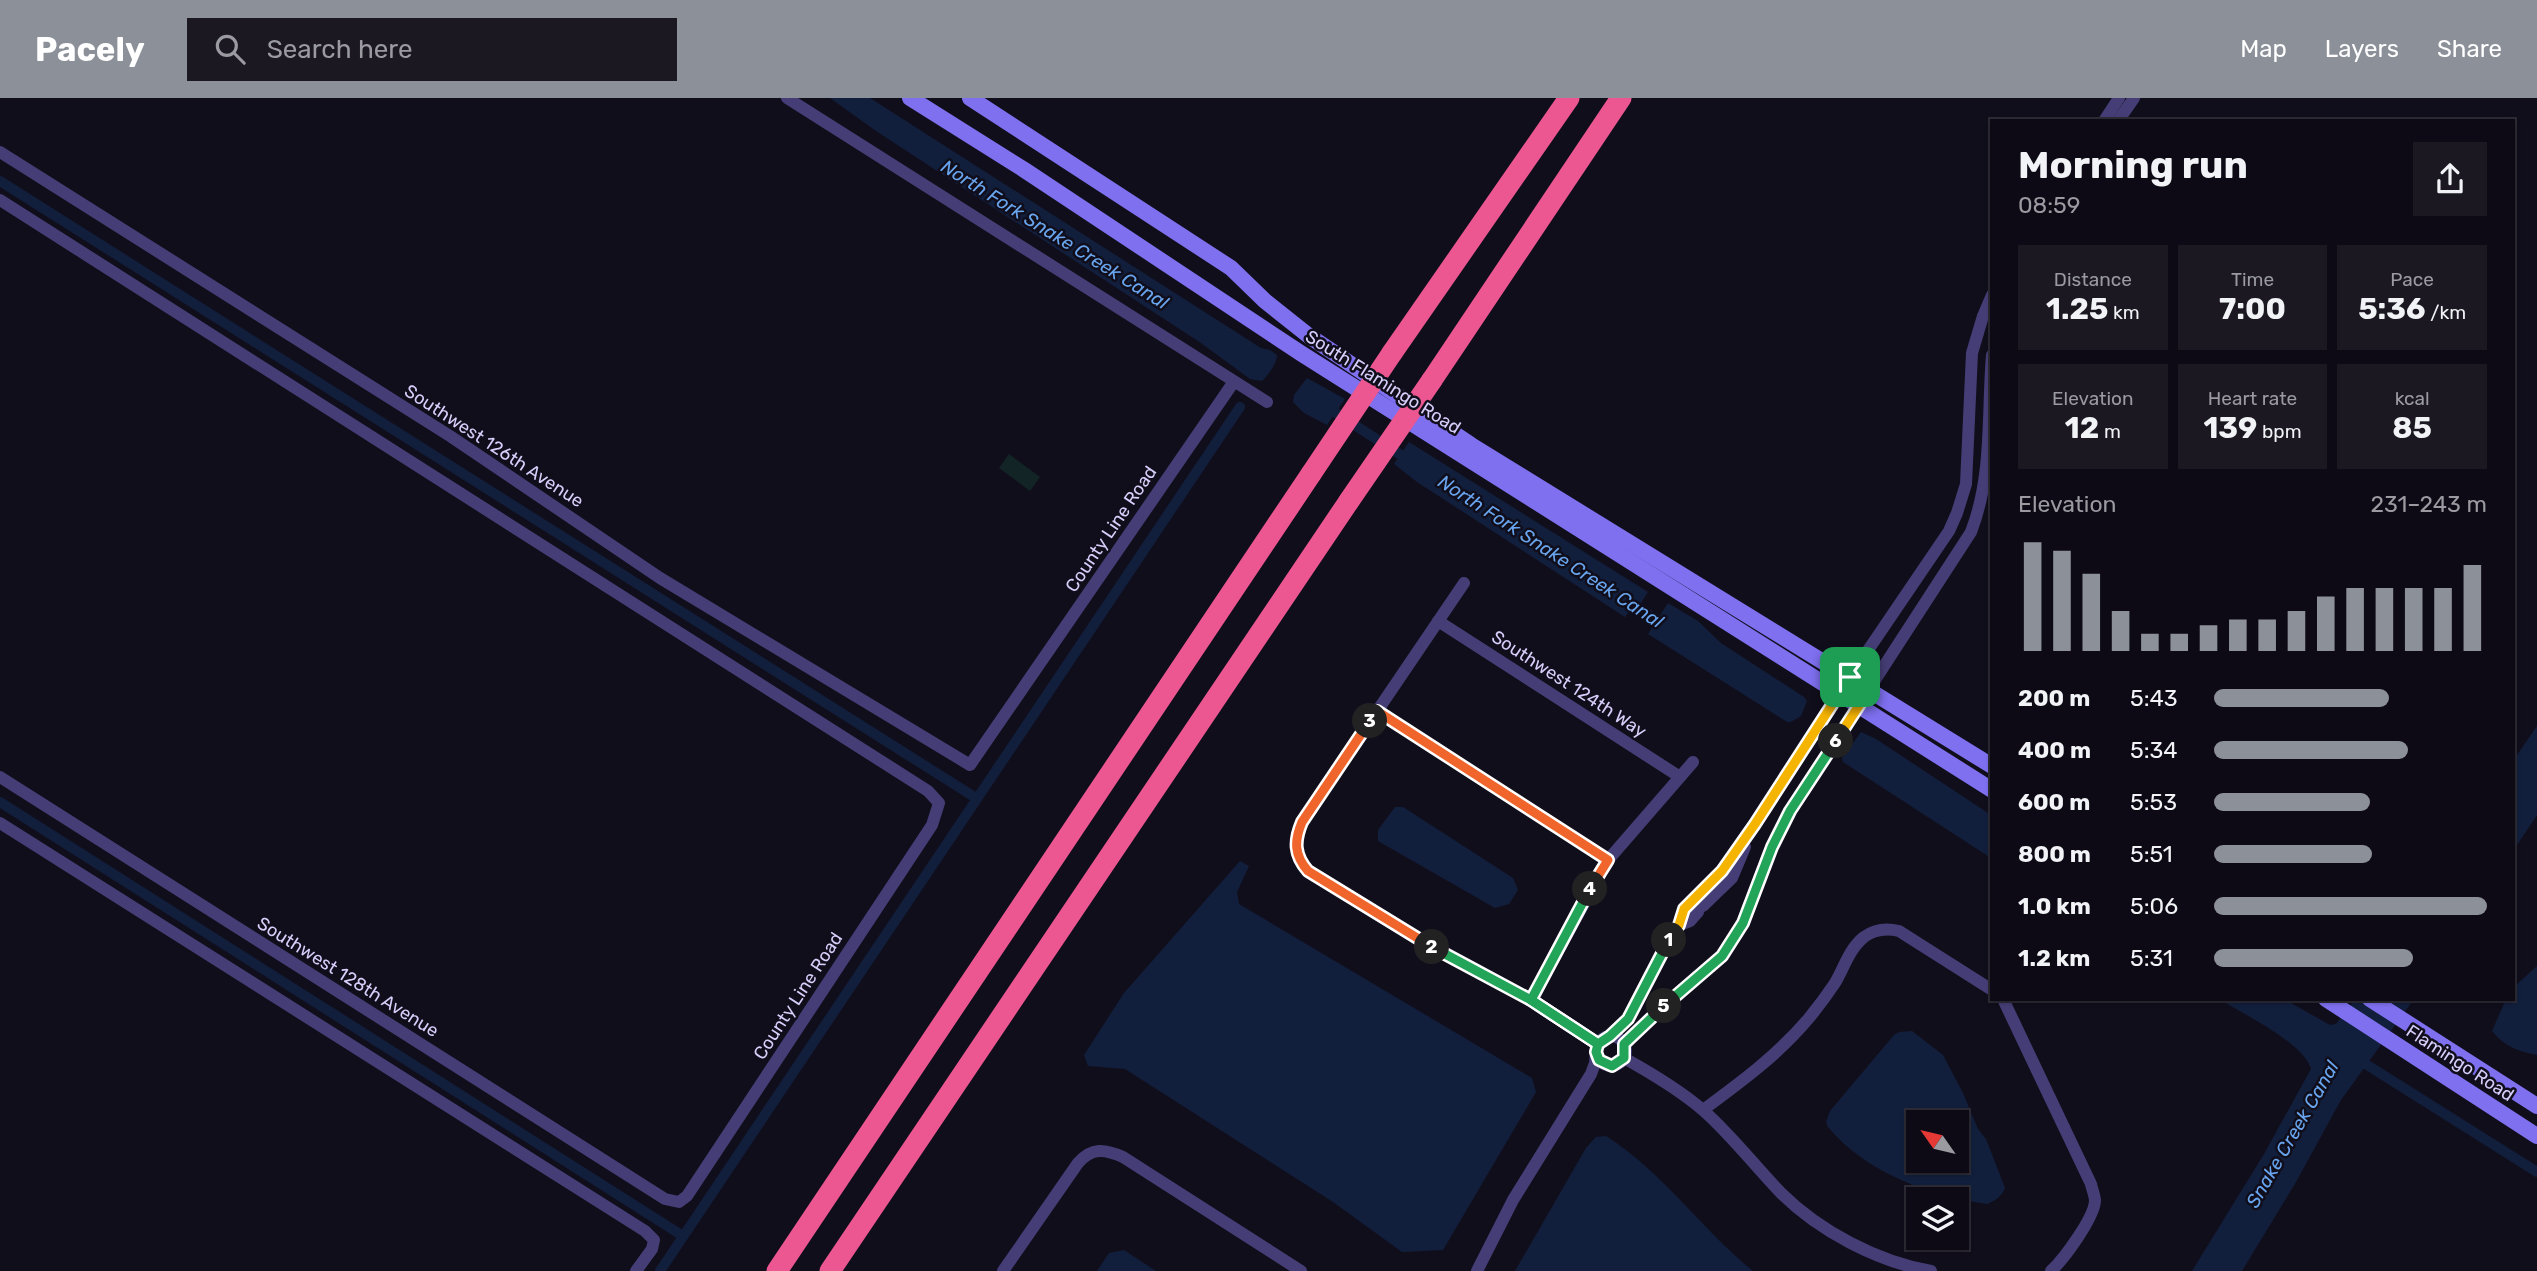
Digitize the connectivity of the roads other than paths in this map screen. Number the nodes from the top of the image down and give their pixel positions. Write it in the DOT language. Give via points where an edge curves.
graph roads {
  1 [pos="787,98"];
  2 [pos="910,98"];
  3 [pos="970,98"];
  4 [pos="1569,98"];
  5 [pos="1620,98"];
  6 [pos="2119,98"];
  7 [pos="2134,98"];
  8 [pos="2105,119"];
  9 [pos="2119,119"];
  10 [pos="0,152"];
  11 [pos="0,200"];
  12 [pos="1990,300"];
  13 [pos="1972,353"];
  14 [pos="1990,354"];
  15 [pos="1233,383"];
  16 [pos="1267,402"];
  17 [pos="1990,405"];
  18 [pos="1464,583"];
  19 [pos="1438,621"];
  20 [pos="1850,677"];
  21 [pos="1869,690"];
  22 [pos="1839,693"];
  23 [pos="1859,706"];
  24 [pos="1377,711"];
  25 [pos="1693,762"];
  26 [pos="970,765"];
  27 [pos="1990,765"];
  28 [pos="0,777"];
  29 [pos="1680,777"];
  30 [pos="1990,789"];
  31 [pos="0,823"];
  32 [pos="1755,824"];
  33 [pos="1608,860"];
  34 [pos="1679,925"];
  35 [pos="1990,989"];
  36 [pos="1531,1000"];
  37 [pos="2004,1001"];
  38 [pos="2373,1001"];
  39 [pos="2332,1003"];
  40 [pos="1610,1036"];
  41 [pos="1597,1048"];
  42 [pos="1622,1055"];
  43 [pos="1577,1098"];
  44 [pos="2537,1106"];
  45 [pos="1703,1110"];
  46 [pos="2537,1136"];
  47 [pos="679,1202"];
  48 [pos="636,1271"];
  49 [pos="777,1271"];
  50 [pos="830,1271"];
  51 [pos="1003,1271"];
  52 [pos="1301,1271"];
  53 [pos="1477,1271"];
  54 [pos="1931,1271"];
  55 [pos="2051,1271"];
  1 -- 15 [label="street"];
  2 -- 22 [label="main road, South Flamingo Road" via="1302,354"];
  3 -- 20 [label="main road, South Flamingo Road" via="1231,268 1309,336 1471,445"];
  4 -- 49 [label="highway, bridge"];
  5 -- 50 [label="highway, bridge"];
  6 -- 8 [label="street"];
  7 -- 9 [label="street"];
  10 -- 26 [label="street, Southwest 126th Avenue" via="450,436 660,578"];
  11 -- 47 [label="street, County Line Road" via="928,791 939,803 925,836"];
  12 -- 13 [label="street"];
  13 -- 14 [label="street"];
  13 -- 20 [label="street" via="1968,471 1958,513"];
  15 -- 16 [label="street"];
  15 -- 26 [label="street, County Line Road"];
  17 -- 21 [label="street" via="1988,456 1978,513 1960,551"];
  18 -- 19 [label="street"];
  19 -- 24 [label="street"];
  19 -- 29 [label="street, Southwest 124th Way"];
  20 -- 21 [label="main road"];
  20 -- 22 [label="street"];
  21 -- 23 [label="street"];
  21 -- 27 [label="main road"];
  22 -- 23 [label="main road"];
  22 -- 32 [label="street"];
  23 -- 30 [label="main road"];
  23 -- 42 [label="street" via="1790,811 1743,923 1722,956 1657,1011"];
  24 -- 33 [label="street"];
  24 -- 36 [label="street" via="1302,822 1296,835 1299,861 1420,941"];
  25 -- 29 [label="street"];
  28 -- 47 [label="street, Southwest 128th Avenue" via="664,1199"];
  29 -- 33 [label="street"];
  31 -- 48 [label="street" via="645,1231 654,1240 652,1249"];
  32 -- 34 [label="street" via="1722,871 1684,909"];
  32 -- 34 [label="street" via="1732,878 1690,921"];
  33 -- 36 [label="street"];
  34 -- 40 [label="street" via="1628,1019"];
  35 -- 45 [label="street" via="1899,932 1874,931 1853,948 1811,1017 1782,1048"];
  36 -- 41 [label="street"];
  37 -- 55 [label="street" via="2095,1201 2090,1216"];
  38 -- 44 [label="main road, Flamingo Road"];
  39 -- 46 [label="main road, Flamingo Road"];
  40 -- 41 [label="street"];
  40 -- 42 [label="street" via="1619,1038"];
  41 -- 42 [label="street" via="1602,1063 1612,1066"];
  41 -- 43 [label="street" via="1595,1063"];
  42 -- 43 [label="street"];
  42 -- 45 [label="street"];
  43 -- 53 [label="street" via="1513,1199"];
  45 -- 54 [label="street" via="1783,1195 1828,1230 1870,1252"];
  51 -- 52 [label="street" via="1078,1163 1096,1150 1123,1157"];
}
